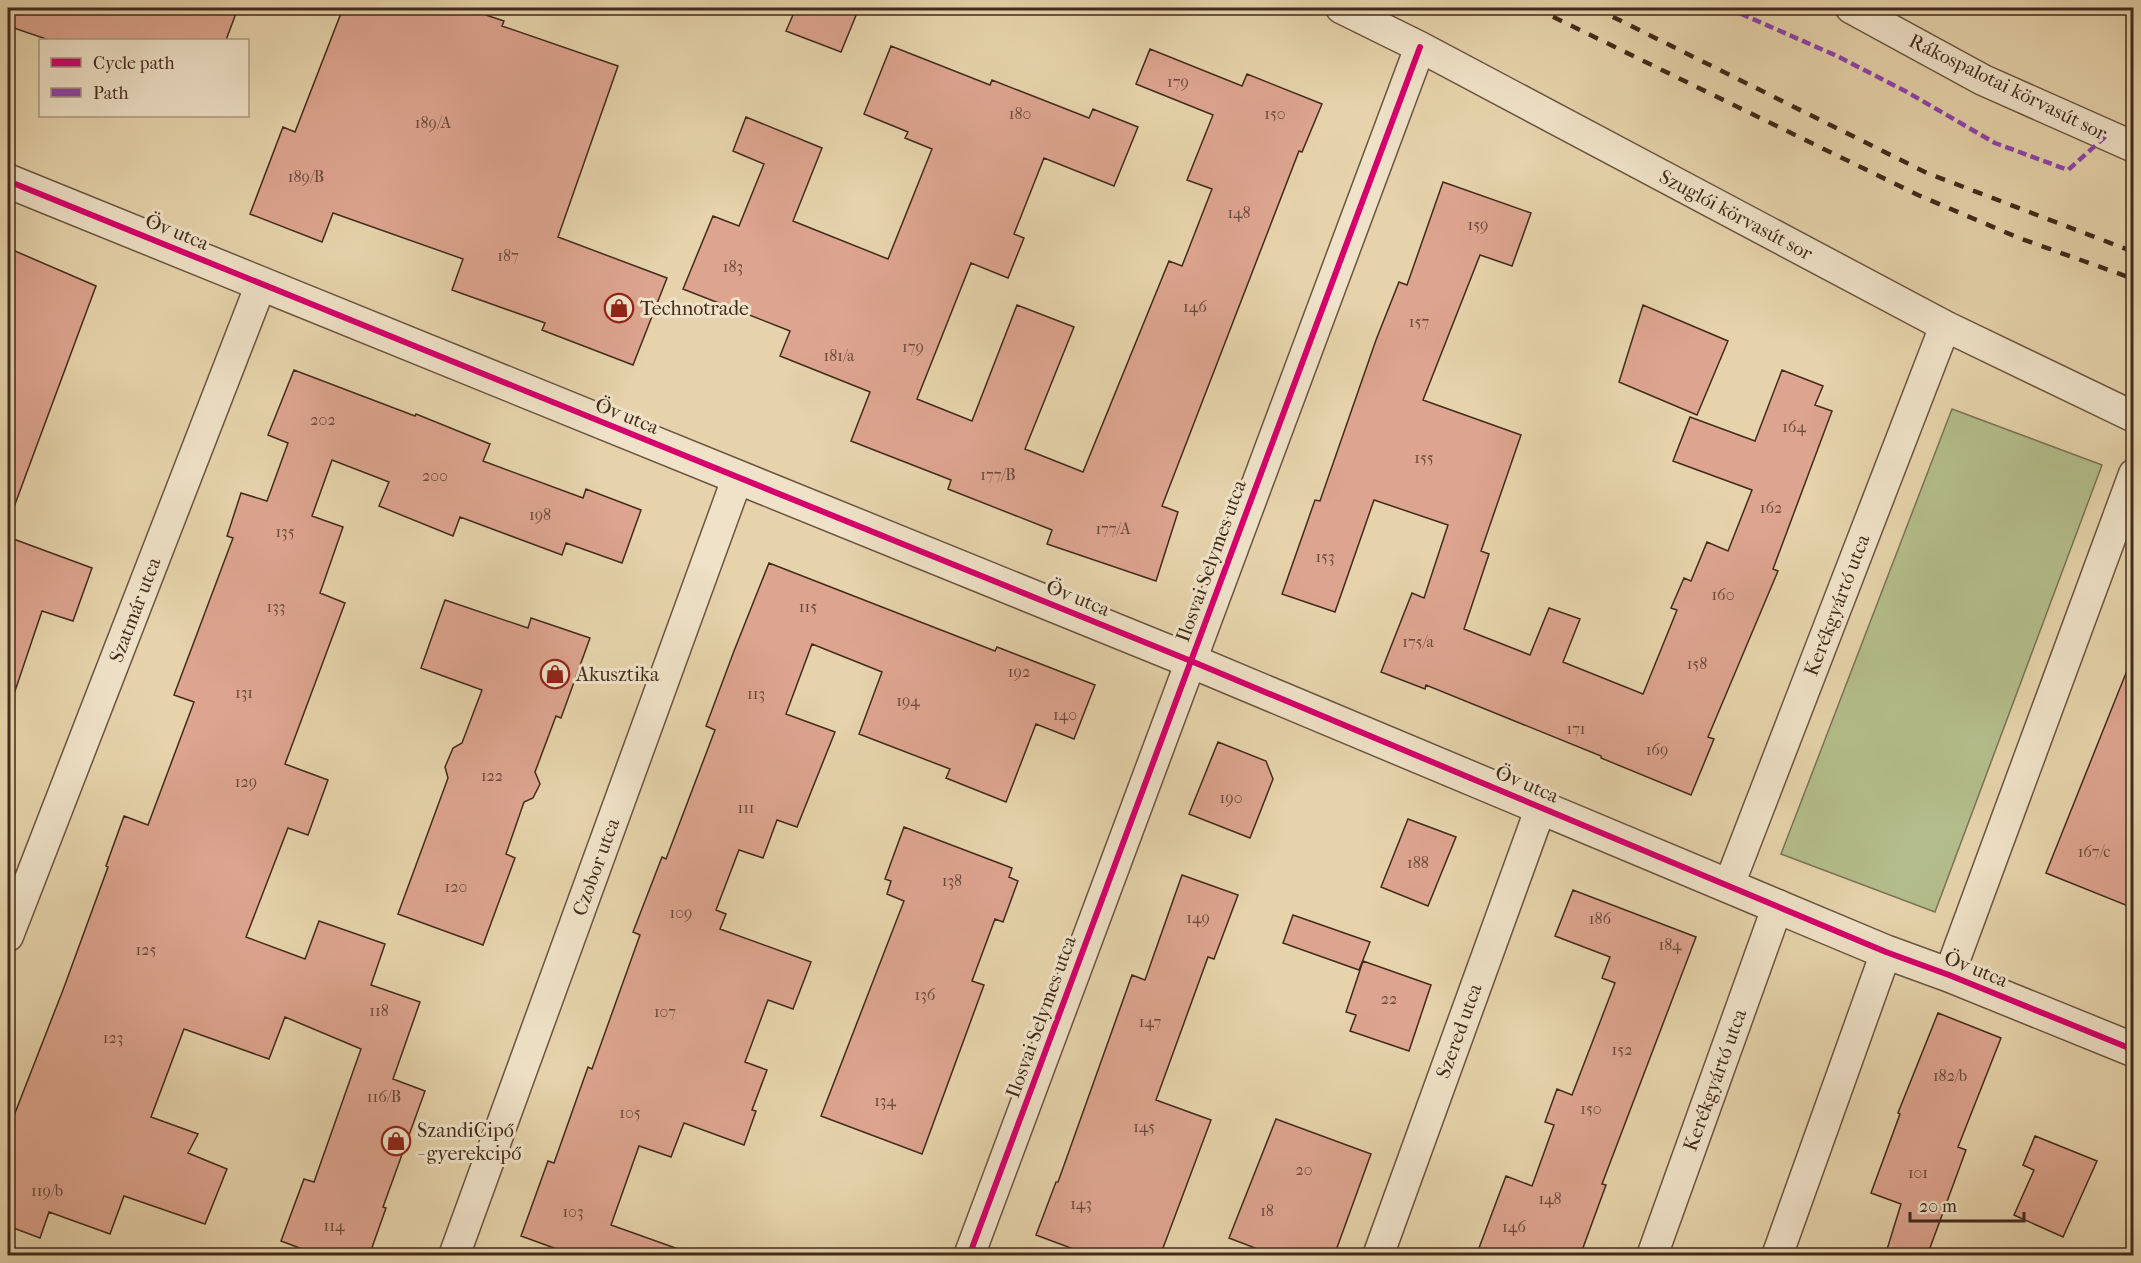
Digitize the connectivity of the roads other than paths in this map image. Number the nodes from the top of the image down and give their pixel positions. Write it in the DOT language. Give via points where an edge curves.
graph roads {
  1 [pos="1341,8"];
  2 [pos="1851,8"];
  3 [pos="1420,47"];
  4 [pos="2133,147"];
  5 [pos="8,181"];
  6 [pos="261,284"];
  7 [pos="1945,326"];
  8 [pos="2133,417"];
  9 [pos="2133,474"];
  10 [pos="737,478"];
  11 [pos="1191,661"];
  12 [pos="1541,807"];
  13 [pos="1729,885"];
  14 [pos="1778,905"];
  15 [pos="8,936"];
  16 [pos="1886,952"];
  17 [pos="1949,975"];
  18 [pos="2133,1050"];
  19 [pos="454,1256"];
  20 [pos="969,1256"];
  21 [pos="1377,1256"];
  22 [pos="1652,1256"];
  23 [pos="1777,1256"];
  1 -- 3 [label="street, Szuglói körvasút sor"];
  2 -- 4 [label="street, Rákospalotai körvasút sor" via="1983,80"];
  3 -- 7 [label="street, Szuglói körvasút sor"];
  3 -- 11 [label="street, Ilosvai Selymes utca"];
  5 -- 6 [label="street, Öv utca"];
  6 -- 10 [label="street, Öv utca"];
  6 -- 15 [label="street, Szatmár utca"];
  7 -- 8 [label="street, Szuglói körvasút sor"];
  7 -- 13 [label="street, Kerékgyártó utca"];
  9 -- 17 [label="street"];
  10 -- 11 [label="street, Öv utca"];
  10 -- 19 [label="street, Czobor utca"];
  11 -- 12 [label="street, Öv utca"];
  11 -- 20 [label="street, Ilosvai Selymes utca"];
  12 -- 13 [label="street, Öv utca"];
  12 -- 21 [label="street, Szered utca"];
  13 -- 14 [label="street, Öv utca"];
  14 -- 16 [label="street, Öv utca"];
  14 -- 22 [label="street, Kerékgyártó utca"];
  16 -- 17 [label="street, Öv utca"];
  16 -- 23 [label="street"];
  17 -- 18 [label="street, Öv utca"];
}
